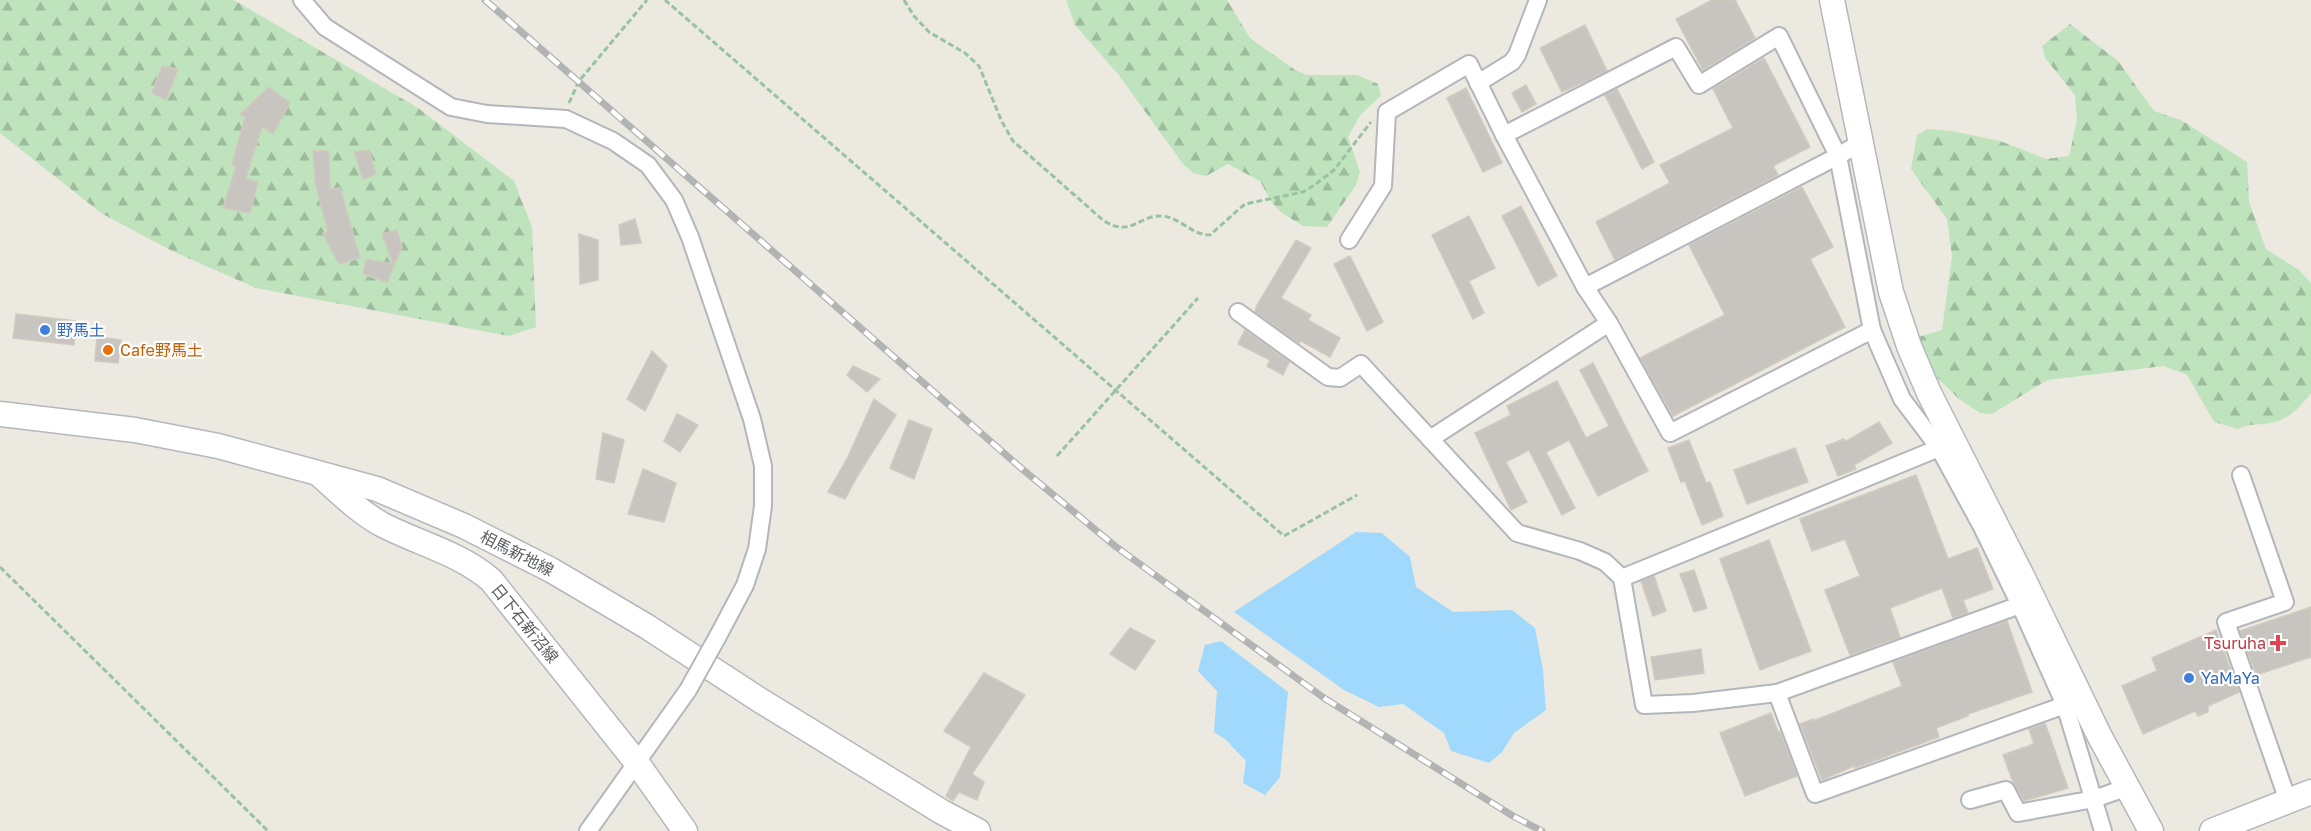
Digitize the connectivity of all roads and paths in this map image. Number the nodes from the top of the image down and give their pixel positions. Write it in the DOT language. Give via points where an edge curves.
graph roads {
  1 [pos="302,0"];
  2 [pos="647,0"];
  3 [pos="665,0"];
  4 [pos="904,0"];
  5 [pos="1538,0"];
  6 [pos="1832,0"];
  7 [pos="1478,83"];
  8 [pos="1387,112"];
  9 [pos="566,119"];
  10 [pos="1504,135"];
  11 [pos="1862,142"];
  12 [pos="1838,156"];
  13 [pos="1349,240"];
  14 [pos="1585,287"];
  15 [pos="1198,298"];
  16 [pos="1238,312"];
  17 [pos="1609,324"];
  18 [pos="1872,330"];
  19 [pos="1115,390"];
  20 [pos="0,414"];
  21 [pos="1430,439"];
  22 [pos="1939,448"];
  23 [pos="1057,456"];
  24 [pos="316,471"];
  25 [pos="2241,475"];
  26 [pos="1357,495"];
  27 [pos="1,569"];
  28 [pos="1622,578"];
  29 [pos="2020,604"];
  30 [pos="1777,693"];
  31 [pos="2065,705"];
  32 [pos="637,763"];
  33 [pos="2128,787"];
  34 [pos="2311,792"];
  35 [pos="2094,799"];
  36 [pos="1970,801"];
  37 [pos="2288,801"];
  38 [pos="268,831"];
  39 [pos="588,831"];
  40 [pos="685,831"];
  41 [pos="978,831"];
  42 [pos="2103,831"];
  43 [pos="2151,831"];
  44 [pos="2212,831"];
  1 -- 9 [label="street" via="325,27 451,107 487,114"];
  2 -- 9 [label="path" via="579,81 570,98"];
  3 -- 19 [label="path"];
  4 -- 8 [label="path" via="929,32 979,66 1013,141 1113,227 1128,228 1164,216 1201,235 1210,235 1245,204 1303,192 1316,184 1334,170 1369,123"];
  5 -- 7 [label="street" via="1512,62"];
  6 -- 11 [label="main road"];
  7 -- 8 [label="street" via="1469,64"];
  7 -- 10 [label="street"];
  8 -- 13 [label="street" via="1383,186"];
  9 -- 32 [label="street, bridge" via="612,141 648,165 674,200 752,419 763,466 757,549 745,585 688,690"];
  10 -- 12 [label="street" via="1676,47 1699,85 1779,36"];
  10 -- 14 [label="street"];
  11 -- 12 [label="street"];
  11 -- 33 [label="main road" via="1891,292 1909,346"];
  12 -- 14 [label="street"];
  12 -- 18 [label="street"];
  14 -- 17 [label="street"];
  15 -- 19 [label="path"];
  16 -- 21 [label="street" via="1328,377 1340,378 1361,364"];
  17 -- 18 [label="street" via="1670,433"];
  17 -- 21 [label="street"];
  18 -- 22 [label="street" via="1902,399"];
  19 -- 23 [label="path"];
  19 -- 26 [label="path" via="1284,537"];
  20 -- 24 [label="main road, 相馬新地線" via="135,430"];
  21 -- 28 [label="street" via="1517,533 1580,551 1605,562"];
  22 -- 28 [label="street"];
  22 -- 29 [label="street"];
  24 -- 32 [label="main road, 日下石新沼線" via="380,523 465,562 491,580"];
  24 -- 41 [label="main road, 相馬新地線" via="377,489 464,526 551,570"];
  25 -- 37 [label="street" via="2285,603 2226,622"];
  27 -- 38 [label="path"];
  28 -- 30 [label="street" via="1644,705"];
  29 -- 30 [label="street"];
  29 -- 31 [label="street"];
  30 -- 31 [label="street" via="1815,794"];
  31 -- 35 [label="street"];
  32 -- 39 [label="street"];
  32 -- 40 [label="main road, 日下石新沼線"];
  33 -- 35 [label="street"];
  33 -- 43 [label="main road"];
  34 -- 37 [label="main road"];
  35 -- 36 [label="street" via="2018,813 2006,790"];
  35 -- 42 [label="street"];
  37 -- 44 [label="main road"];
}
